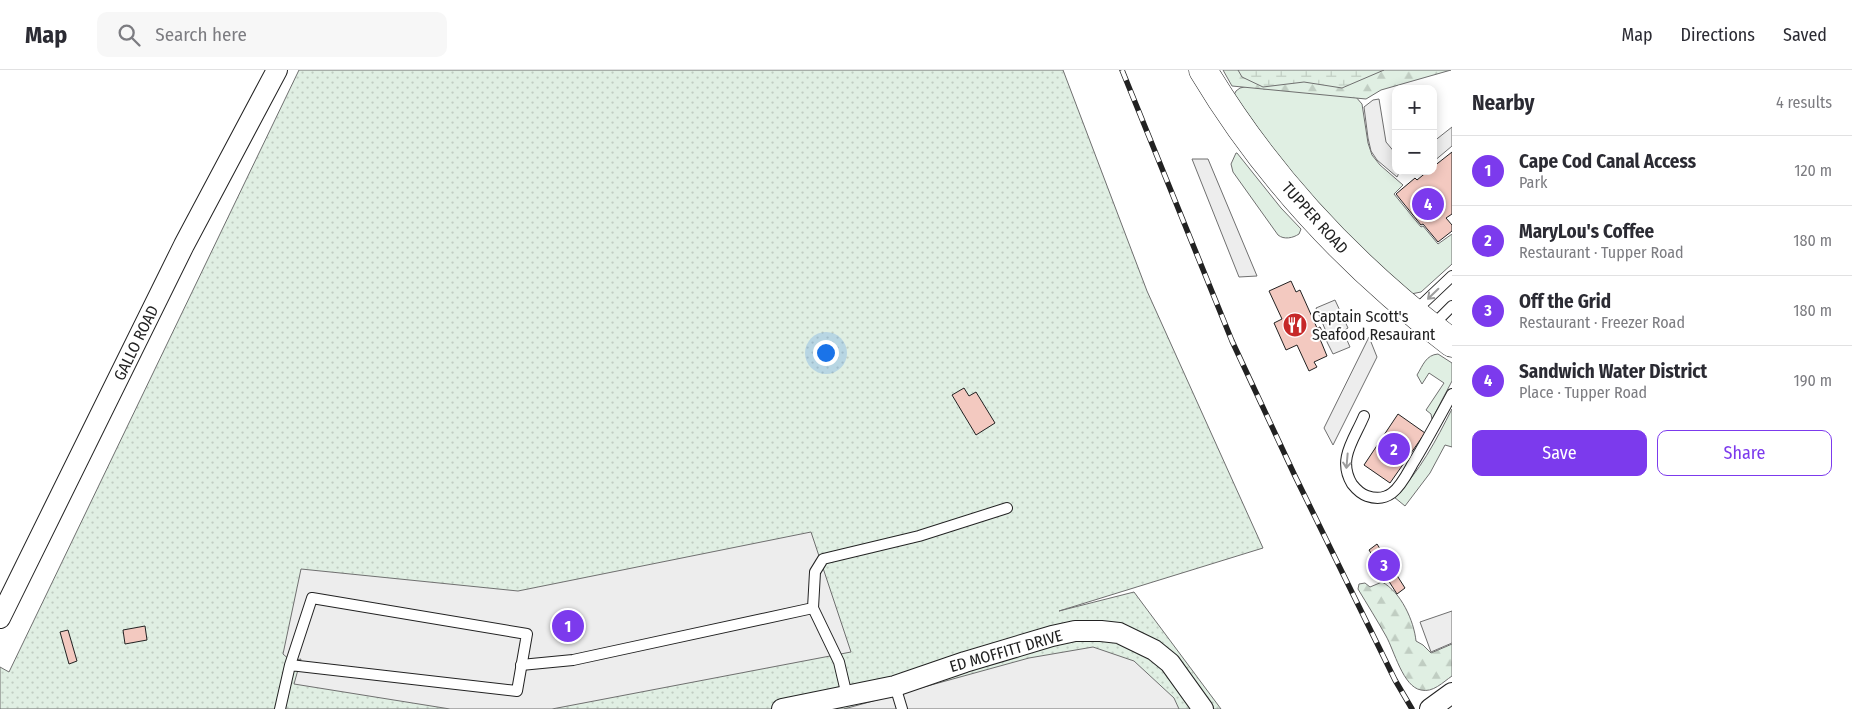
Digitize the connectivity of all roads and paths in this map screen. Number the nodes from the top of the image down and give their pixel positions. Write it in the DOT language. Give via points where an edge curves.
graph roads {
  1 [pos="277,70"];
  2 [pos="1203,70"];
  3 [pos="1452,276"];
  4 [pos="1452,306"];
  5 [pos="1432,328"];
  6 [pos="1452,394"];
  7 [pos="1364,416"];
  8 [pos="1007,508"];
  9 [pos="812,608"];
  10 [pos="0,618"];
  11 [pos="290,664"];
  12 [pos="522,665"];
  13 [pos="895,686"];
  14 [pos="1452,694"];
  15 [pos="847,696"];
  16 [pos="280,709"];
  17 [pos="782,709"];
  18 [pos="902,709"];
  19 [pos="1202,709"];
  20 [pos="1430,709"];
  1 -- 10 [label="street, GALLO ROAD" via="184,245"];
  2 -- 5 [label="main road, TUPPER ROAD" via="1250,141 1303,207 1355,262"];
  3 -- 5 [label="lane, one-way"];
  4 -- 5 [label="lane"];
  7 -- 6 [label="lane, one-way" via="1345,463 1355,488 1378,499 1392,494 1404,478"];
  8 -- 9 [label="lane" via="919,536 823,559 815,572"];
  9 -- 12 [label="lane" via="573,660"];
  9 -- 15 [label="lane" via="839,662"];
  11 -- 12 [label="lane" via="516,691"];
  11 -- 12 [label="lane" via="312,598 527,634"];
  11 -- 16 [label="lane"];
  13 -- 15 [label="street, ED MOFFITT DRIVE"];
  13 -- 18 [label="lane"];
  13 -- 19 [label="street, ED MOFFITT DRIVE" via="1052,636 1075,631 1101,631 1119,633 1154,650 1170,664"];
  14 -- 20 [label="street"];
  15 -- 17 [label="street, ED MOFFITT DRIVE"];
}
